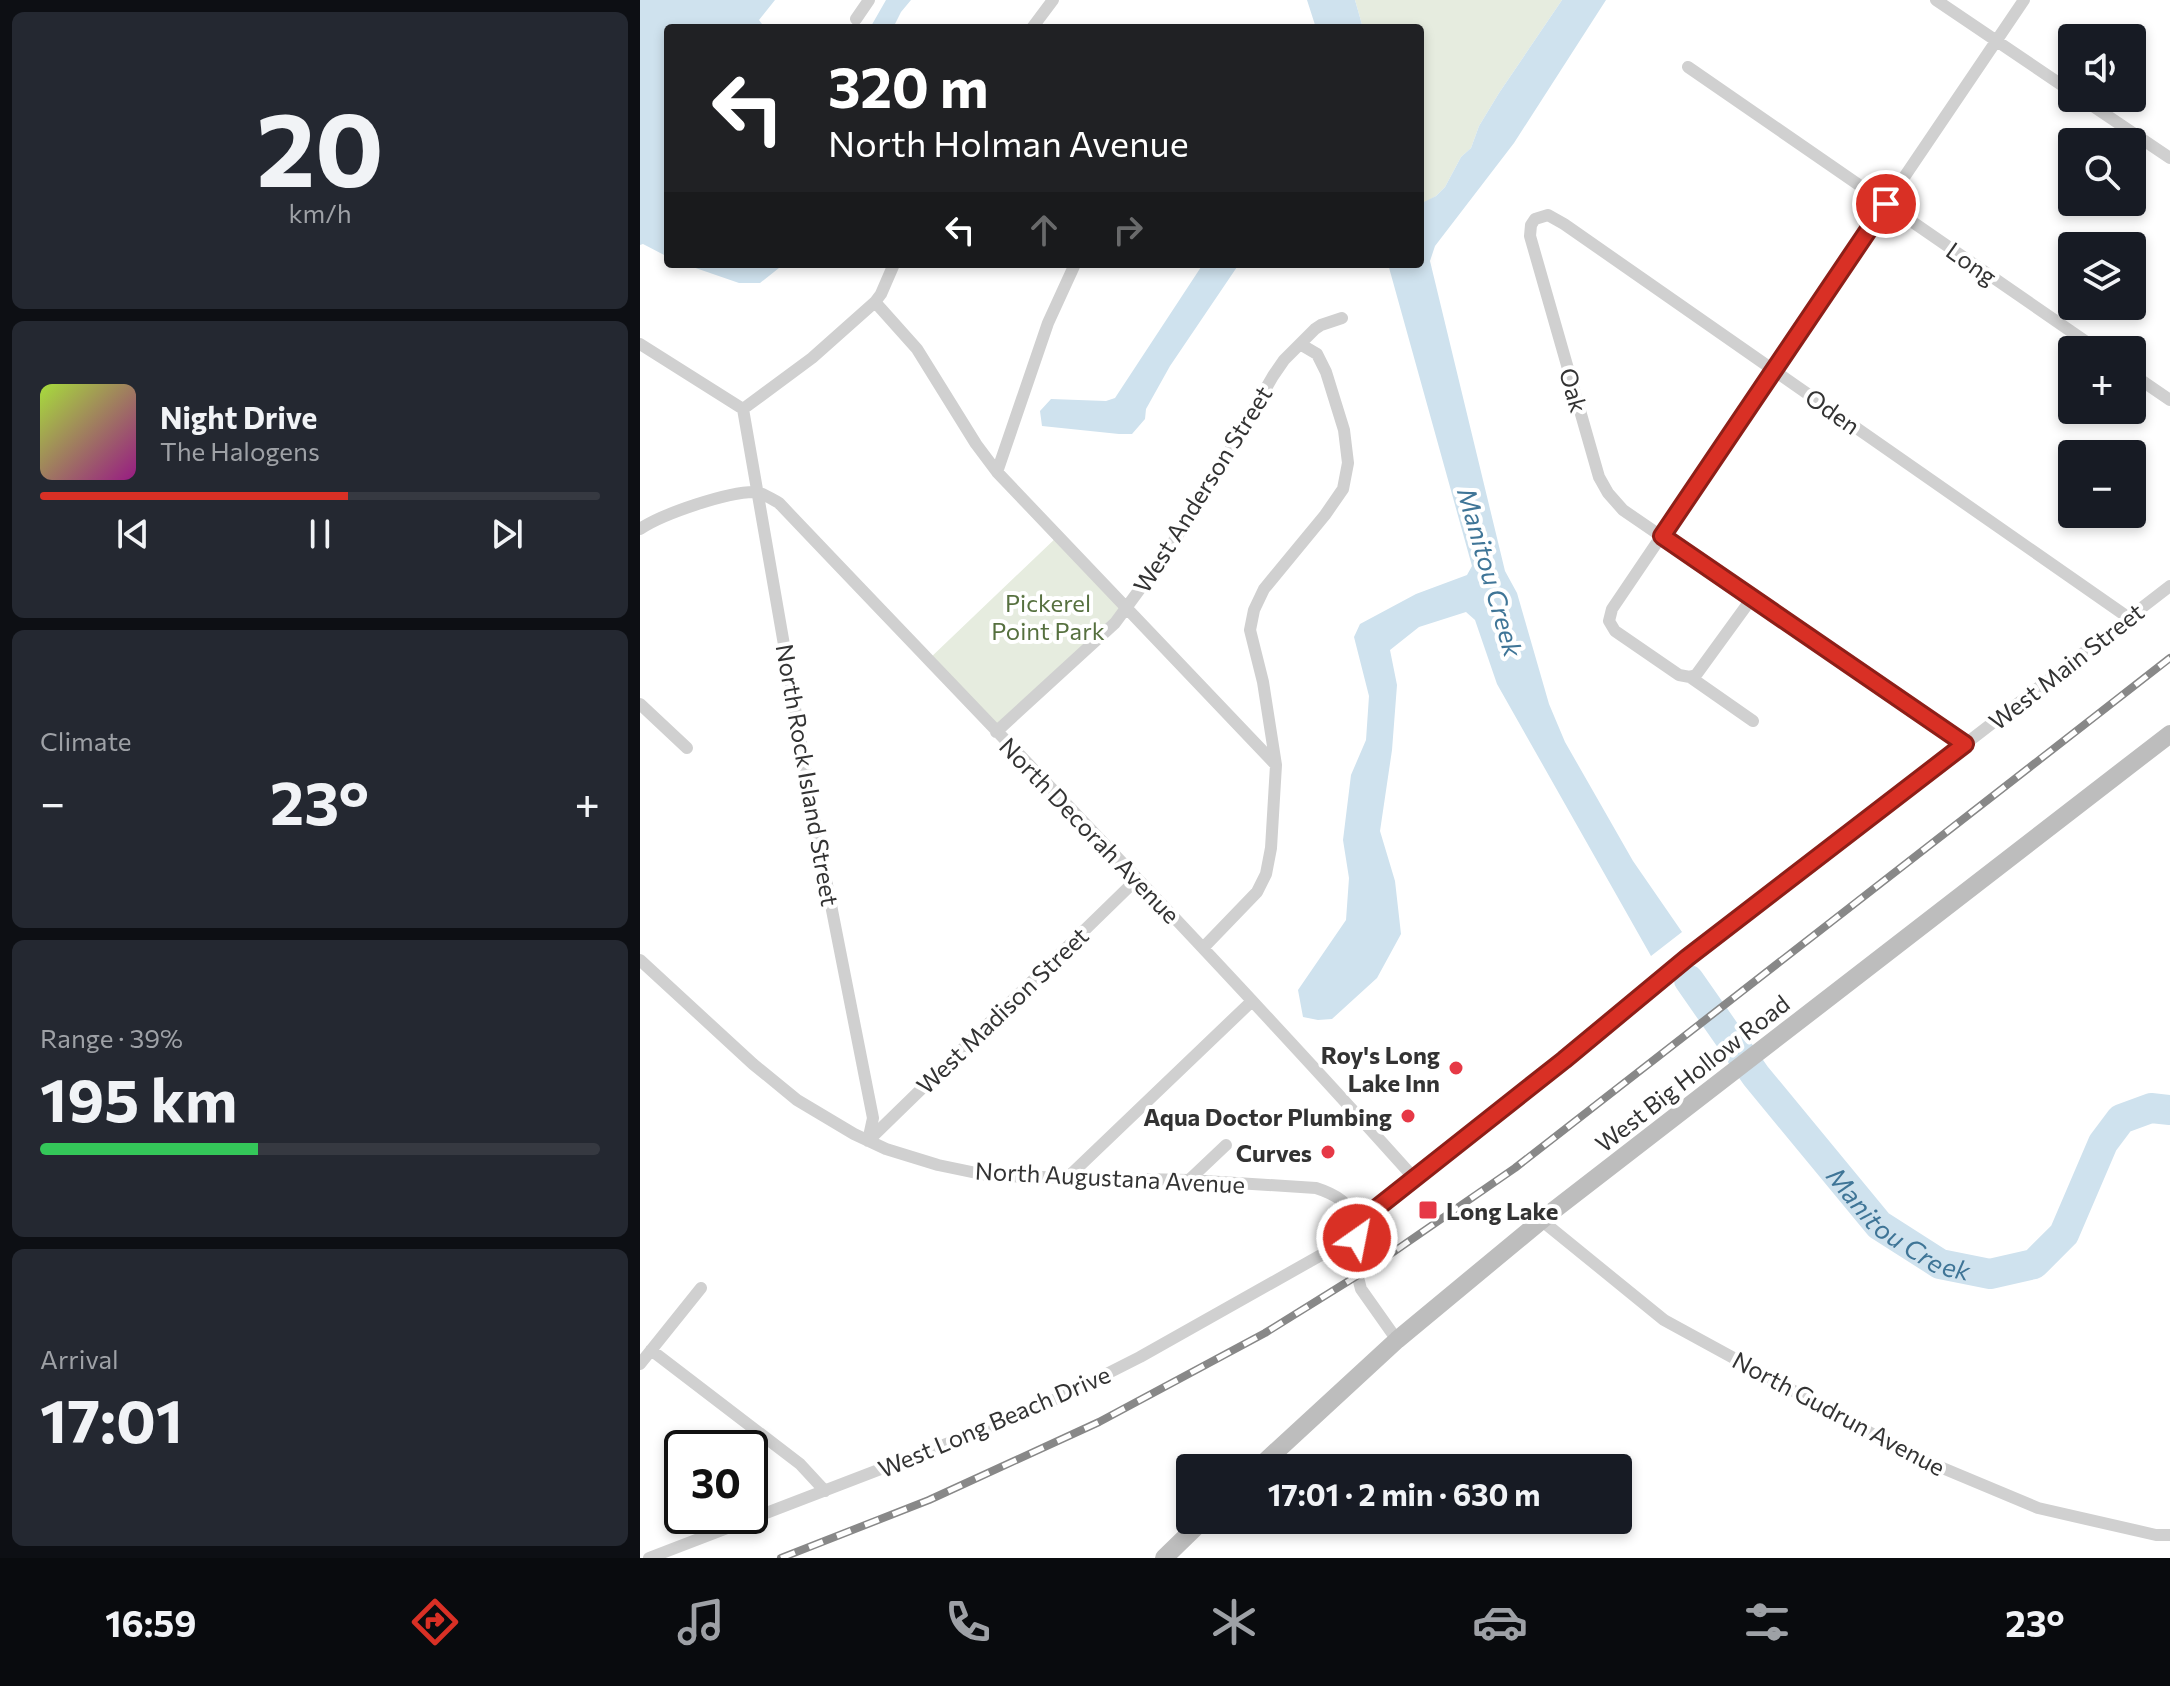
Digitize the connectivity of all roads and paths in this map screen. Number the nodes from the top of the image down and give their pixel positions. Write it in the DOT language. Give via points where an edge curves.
graph roads {
  1 [pos="869,0"];
  2 [pos="1053,0"];
  3 [pos="1936,0"];
  4 [pos="2024,0"];
  5 [pos="856,19"];
  6 [pos="1035,24"];
  7 [pos="1996,41"];
  8 [pos="1688,67"];
  9 [pos="2058,83"];
  10 [pos="2102,112"];
  11 [pos="2170,158"];
  12 [pos="1886,204"];
  13 [pos="1535,219"];
  14 [pos="892,268"];
  15 [pos="1073,268"];
  16 [pos="875,302"];
  17 [pos="1342,318"];
  18 [pos="2078,336"];
  19 [pos="640,344"];
  20 [pos="1300,344"];
  21 [pos="1774,370"];
  22 [pos="2146,384"];
  23 [pos="2170,400"];
  24 [pos="743,409"];
  25 [pos="997,472"];
  26 [pos="759,492"];
  27 [pos="640,529"];
  28 [pos="1662,536"];
  29 [pos="2170,586"];
  30 [pos="1752,598"];
  31 [pos="1127,607"];
  32 [pos="2129,618"];
  33 [pos="1690,677"];
  34 [pos="640,704"];
  35 [pos="1753,721"];
  36 [pos="996,732"];
  37 [pos="2170,734"];
  38 [pos="1965,744"];
  39 [pos="687,748"];
  40 [pos="1276,765"];
  41 [pos="1137,879"];
  42 [pos="1203,948"];
  43 [pos="640,960"];
  44 [pos="1252,1001"];
  45 [pos="868,1141"];
  46 [pos="1226,1145"];
  47 [pos="1067,1178"];
  48 [pos="1414,1178"];
  49 [pos="1189,1180"];
  50 [pos="1541,1220"];
  51 [pos="1361,1222"];
  52 [pos="701,1288"];
  53 [pos="1397,1340"];
  54 [pos="651,1350"];
  55 [pos="640,1364"];
  56 [pos="1273,1454"];
  57 [pos="825,1491"];
  58 [pos="1189,1534"];
  59 [pos="2170,1535"];
  60 [pos="649,1558"];
  61 [pos="1164,1558"];
  1 -- 5 [label="street"];
  2 -- 6 [label="street"];
  3 -- 7 [label="street"];
  4 -- 7 [label="street"];
  7 -- 9 [label="street"];
  7 -- 12 [label="street"];
  8 -- 12 [label="street, Long"];
  10 -- 11 [label="street"];
  12 -- 18 [label="street, Long"];
  12 -- 21 [label="street"];
  13 -- 21 [label="street, Oden" via="1548,215 1564,224"];
  13 -- 28 [label="street, Oak" via="1530,236 1599,477 1623,510"];
  14 -- 16 [label="street"];
  15 -- 25 [label="street" via="1048,323"];
  16 -- 24 [label="street"];
  16 -- 25 [label="street" via="917,349"];
  17 -- 20 [label="street, West Anderson Street" via="1321,325"];
  19 -- 24 [label="street"];
  20 -- 31 [label="street, West Anderson Street" via="1273,376 1204,495"];
  20 -- 40 [label="street" via="1317,354 1326,372 1348,463 1343,489 1264,589 1254,610 1250,630"];
  21 -- 28 [label="street"];
  21 -- 32 [label="street, Oden"];
  22 -- 23 [label="street"];
  24 -- 26 [label="street, North Rock Island Street"];
  25 -- 31 [label="street"];
  26 -- 27 [label="street" via="675,512"];
  26 -- 36 [label="street, North Decorah Avenue" via="779,503"];
  26 -- 45 [label="street, North Rock Island Street" via="816,829 873,1118"];
  28 -- 30 [label="street, Oak"];
  28 -- 33 [label="street" via="1609,621 1615,631 1679,675"];
  29 -- 32 [label="street, West Main Street"];
  30 -- 33 [label="street"];
  30 -- 38 [label="street, Oak"];
  31 -- 36 [label="street, West Anderson Street"];
  31 -- 40 [label="street"];
  32 -- 38 [label="street, West Main Street"];
  33 -- 35 [label="street"];
  34 -- 39 [label="street"];
  36 -- 41 [label="street, North Decorah Avenue"];
  37 -- 50 [label="main road, West Big Hollow Road"];
  38 -- 48 [label="street, West Main Street"];
  40 -- 42 [label="street" via="1266,874 1257,892"];
  41 -- 42 [label="street, North Decorah Avenue"];
  41 -- 45 [label="street, West Madison Street"];
  42 -- 44 [label="street, North Decorah Avenue"];
  43 -- 45 [label="street, North Augustana Avenue" via="797,1100"];
  44 -- 47 [label="street"];
  44 -- 48 [label="street, North Decorah Avenue"];
  45 -- 47 [label="street, North Augustana Avenue" via="991,1176"];
  46 -- 49 [label="street"];
  47 -- 49 [label="street, North Augustana Avenue"];
  48 -- 51 [label="street, West Main Street"];
  49 -- 51 [label="street, North Augustana Avenue" via="1316,1188 1349,1205"];
  50 -- 53 [label="main road, West Big Hollow Road"];
  50 -- 59 [label="street, North Gudrun Avenue" via="1664,1320 1909,1454 2038,1508"];
  51 -- 53 [label="street" via="1355,1266 1361,1289"];
  51 -- 57 [label="street, West Long Beach Drive" via="1330,1250 1061,1397"];
  52 -- 54 [label="street"];
  53 -- 56 [label="main road, West Big Hollow Road"];
  54 -- 55 [label="street"];
  54 -- 57 [label="street" via="800,1464"];
  57 -- 60 [label="street, West Long Beach Drive"];
  58 -- 61 [label="main road"];
}
